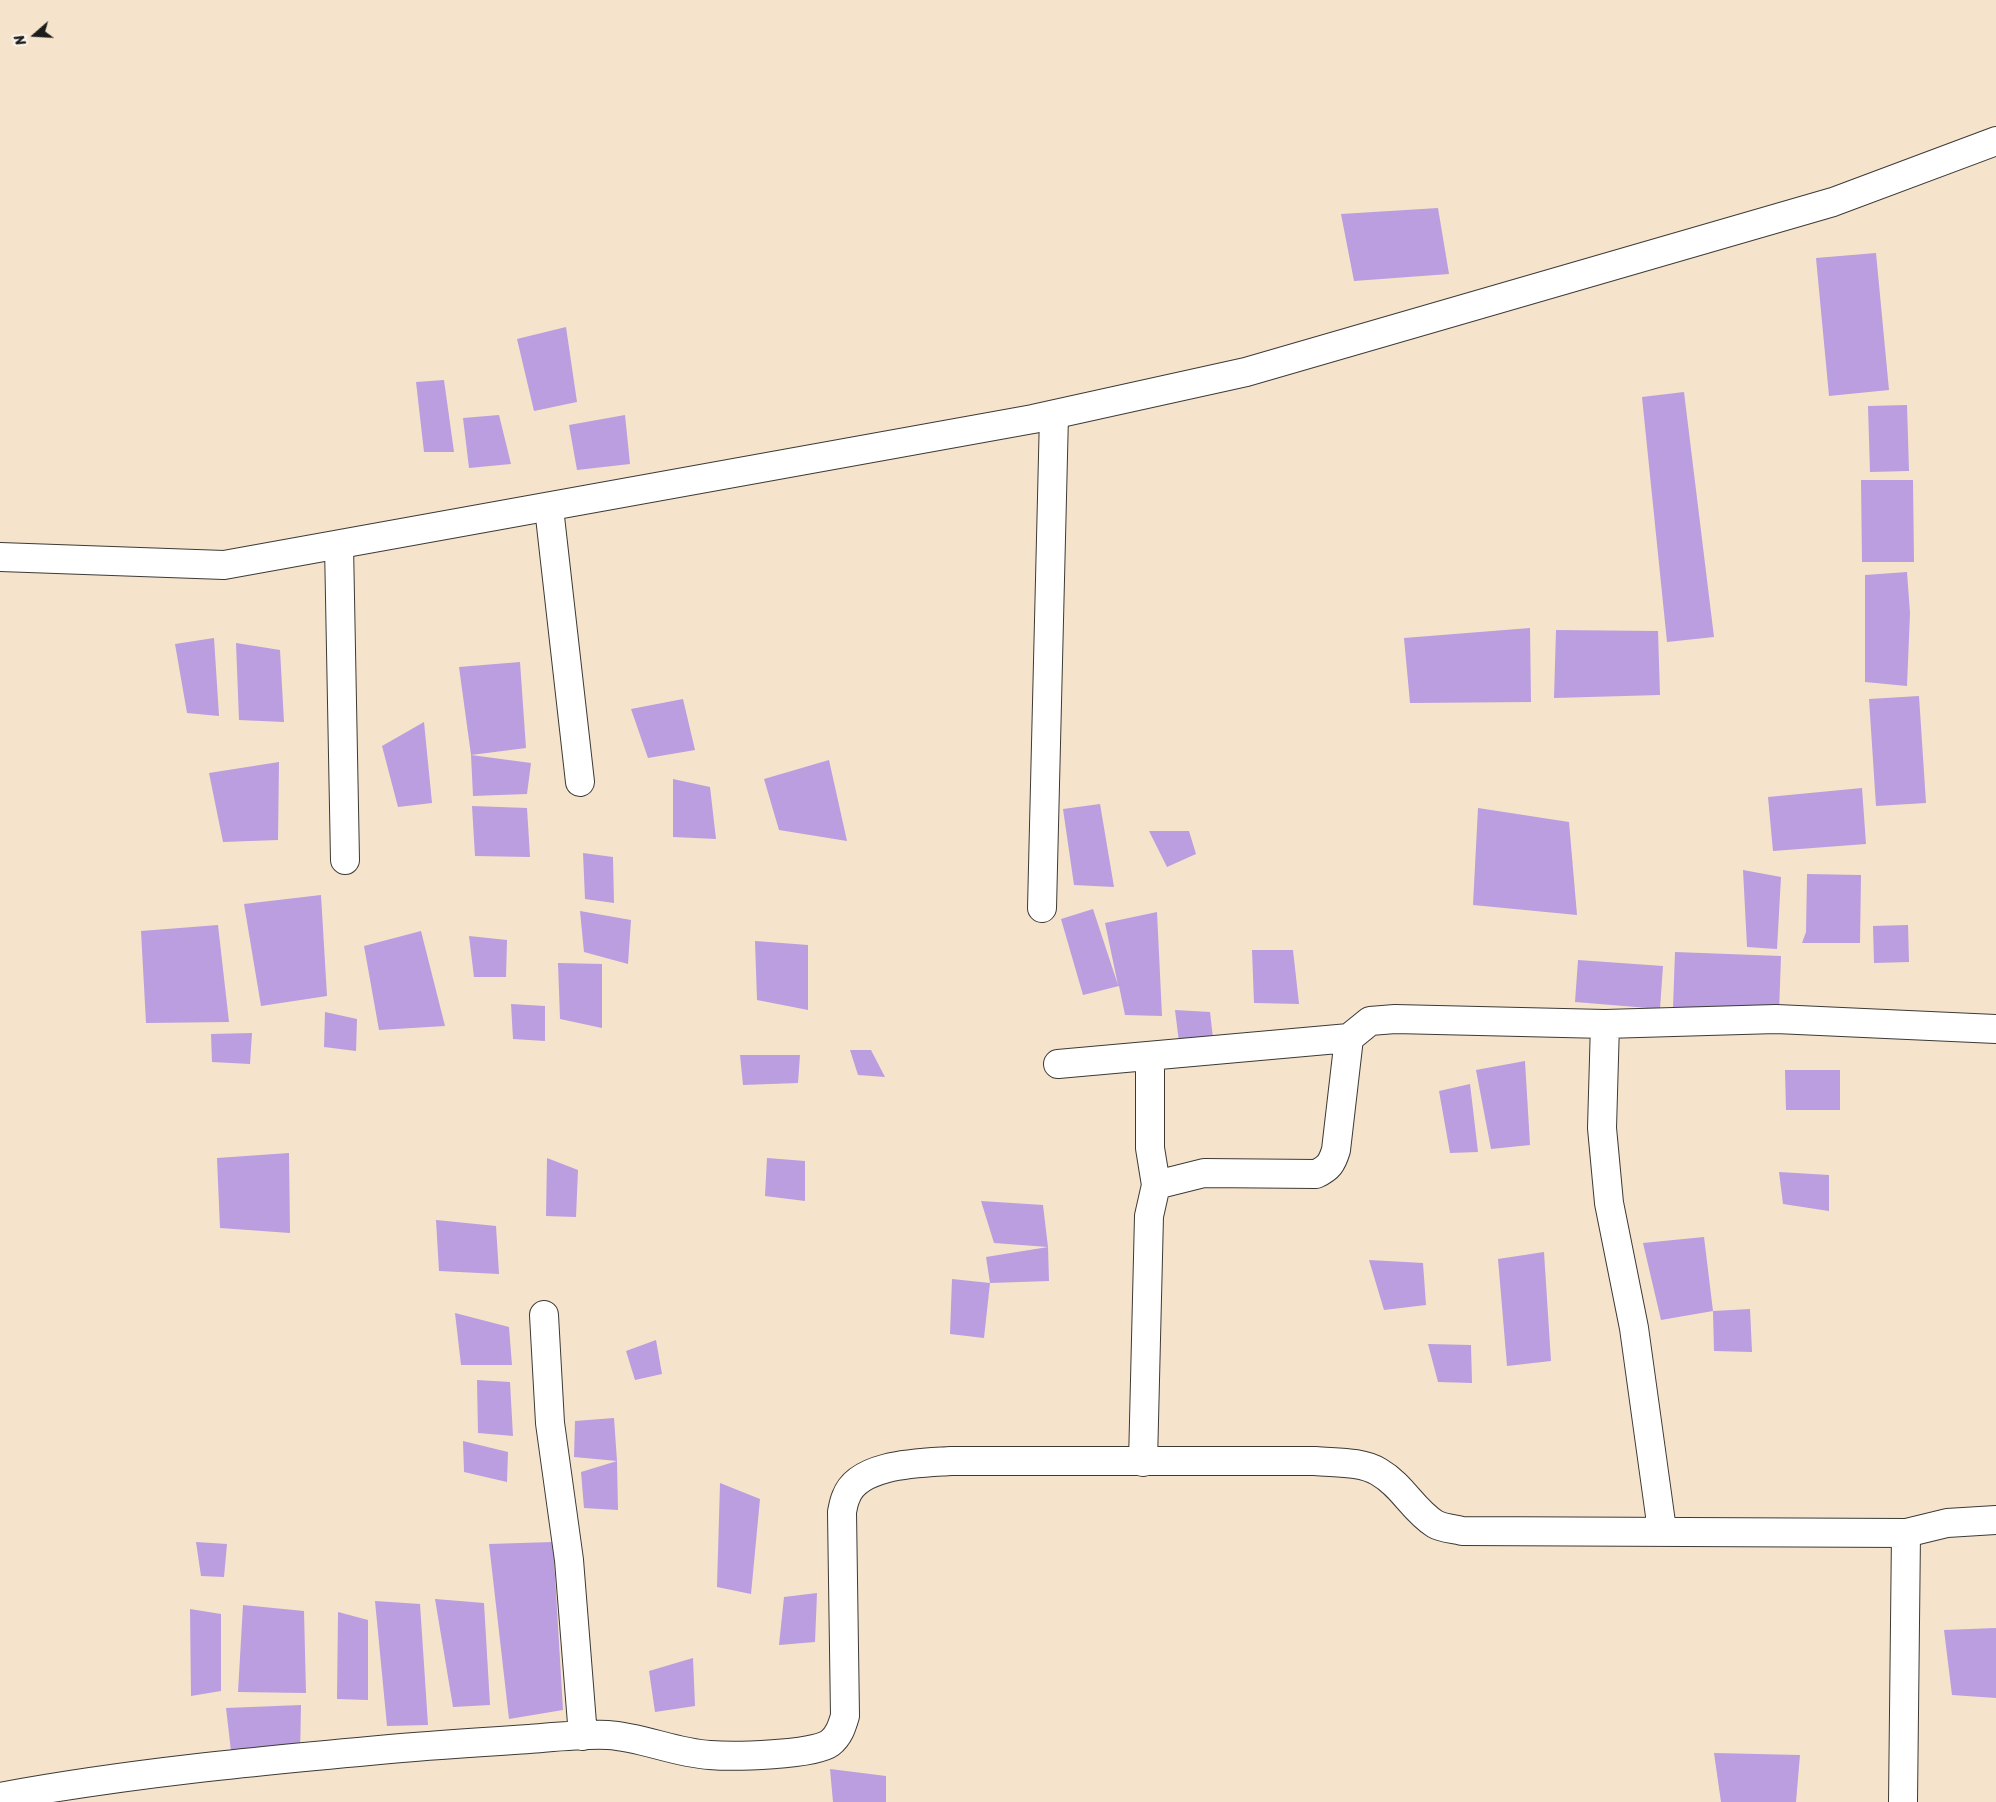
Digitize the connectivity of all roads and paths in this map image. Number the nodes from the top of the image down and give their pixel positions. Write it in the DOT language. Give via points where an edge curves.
graph roads {
  1 [pos="1996,141"];
  2 [pos="1054,415"];
  3 [pos="549,508"];
  4 [pos="339,545"];
  5 [pos="0,557"];
  6 [pos="580,782"];
  7 [pos="345,860"];
  8 [pos="1042,908"];
  9 [pos="1604,1024"];
  10 [pos="1996,1029"];
  11 [pos="1348,1038"];
  12 [pos="1150,1056"];
  13 [pos="1058,1064"];
  14 [pos="1156,1185"];
  15 [pos="544,1315"];
  16 [pos="1143,1462"];
  17 [pos="1996,1520"];
  18 [pos="1662,1530"];
  19 [pos="1906,1532"];
  20 [pos="582,1736"];
  21 [pos="0,1797"];
  22 [pos="1903,1802"];
  1 -- 2 [label="street" via="1833,202 1246,372"];
  2 -- 3 [label="street"];
  2 -- 8 [label="street"];
  3 -- 4 [label="street"];
  3 -- 6 [label="street"];
  4 -- 5 [label="street" via="224,565"];
  4 -- 7 [label="street"];
  9 -- 10 [label="street" via="1776,1019"];
  9 -- 11 [label="street" via="1394,1019 1370,1021"];
  9 -- 18 [label="street" via="1602,1128 1609,1203 1634,1328"];
  11 -- 12 [label="street"];
  11 -- 14 [label="street" via="1336,1150 1332,1164 1326,1169 1316,1174 1204,1173"];
  12 -- 13 [label="street"];
  12 -- 14 [label="street" via="1150,1148"];
  14 -- 16 [label="street" via="1149,1216"];
  15 -- 20 [label="street" via="550,1423 569,1560"];
  16 -- 18 [label="street" via="1315,1461 1353,1464 1377,1470 1398,1484 1410,1502 1437,1525 1462,1531"];
  16 -- 20 [label="street" via="951,1461 899,1464 856,1483 846,1496 842,1512 845,1716 840,1733 830,1743 809,1751 710,1755 662,1747 633,1738"];
  17 -- 19 [label="street" via="1947,1523"];
  18 -- 19 [label="street"];
  19 -- 22 [label="street"];
  20 -- 21 [label="street" via="244,1762 124,1776"];
}
